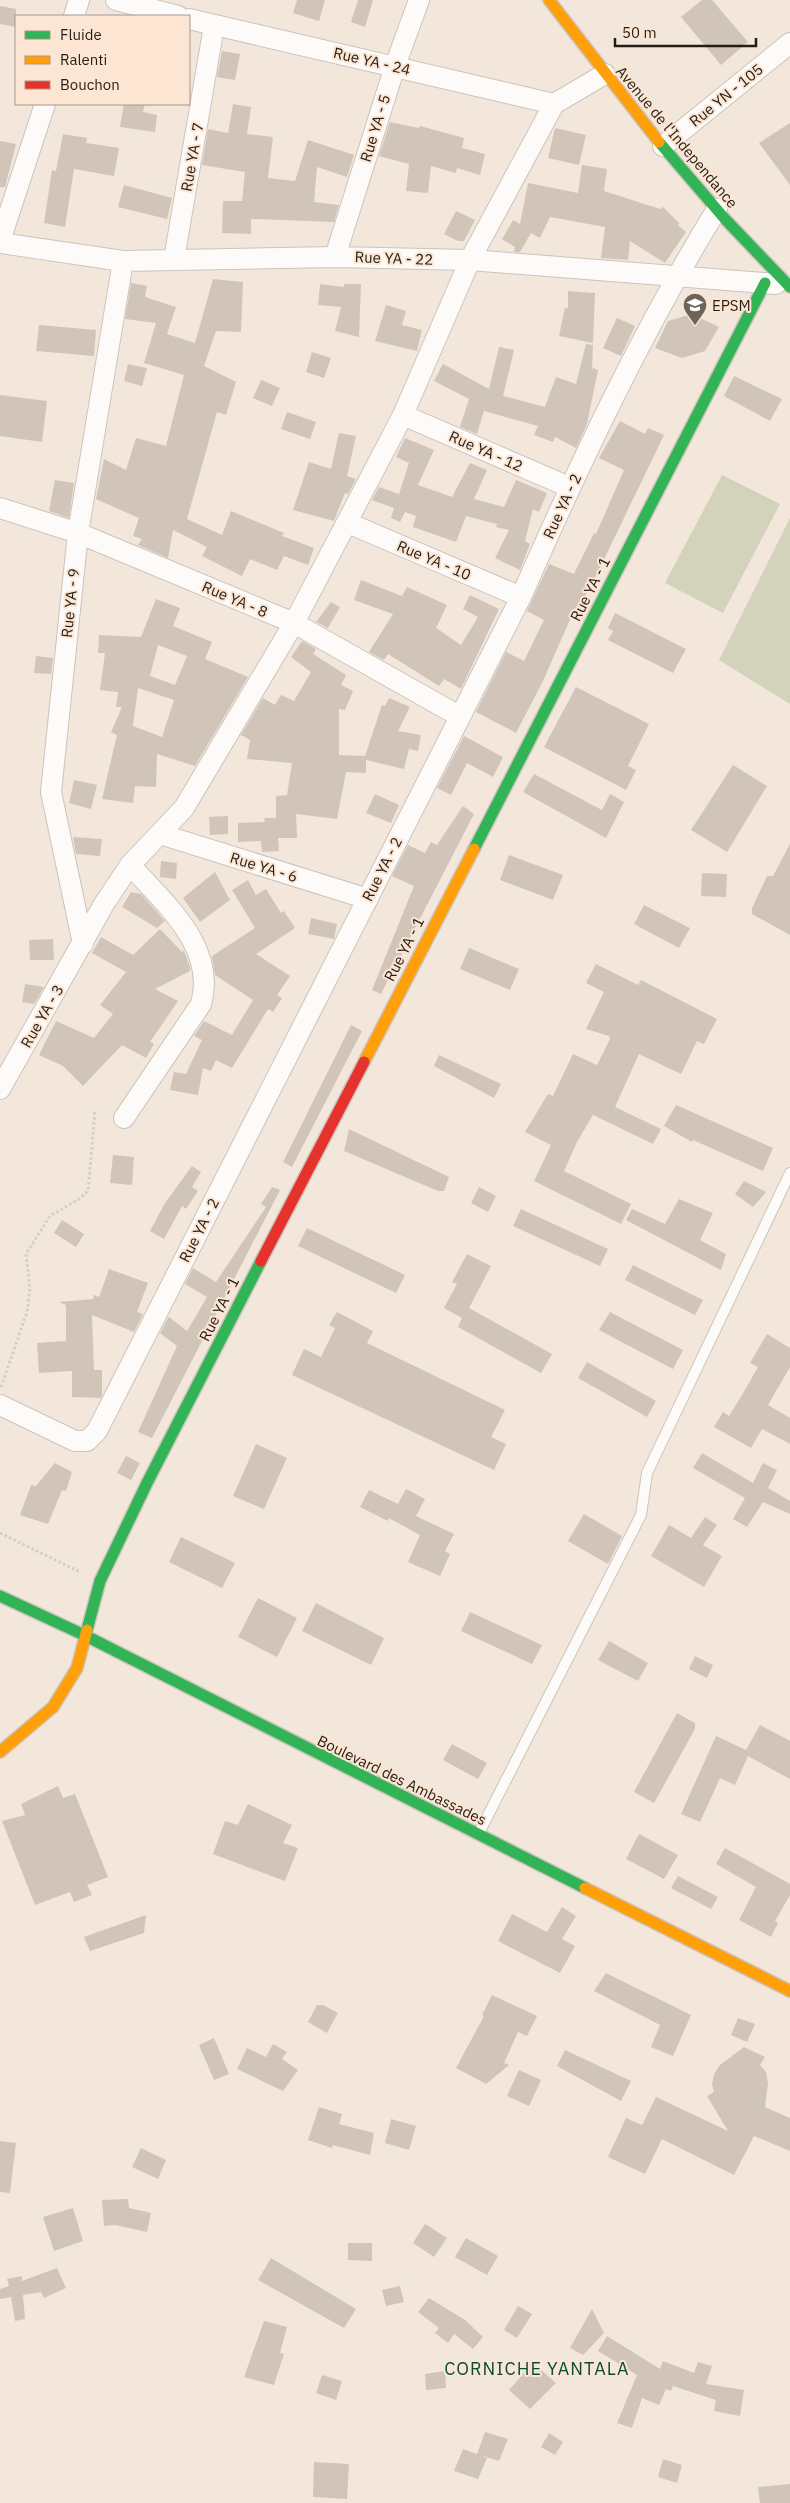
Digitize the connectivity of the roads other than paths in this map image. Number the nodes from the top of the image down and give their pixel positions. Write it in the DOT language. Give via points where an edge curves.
graph roads {
  1 [pos="79,0"];
  2 [pos="116,0"];
  3 [pos="419,0"];
  4 [pos="558,3"];
  5 [pos="74,15"];
  6 [pos="174,15"];
  7 [pos="190,19"];
  8 [pos="214,26"];
  9 [pos="790,43"];
  10 [pos="395,66"];
  11 [pos="605,74"];
  12 [pos="554,104"];
  13 [pos="45,105"];
  14 [pos="662,146"];
  15 [pos="716,209"];
  16 [pos="0,242"];
  17 [pos="335,257"];
  18 [pos="174,259"];
  19 [pos="470,260"];
  20 [pos="123,261"];
  21 [pos="675,278"];
  22 [pos="765,283"];
  23 [pos="789,286"];
  24 [pos="403,415"];
  25 [pos="569,487"];
  26 [pos="0,508"];
  27 [pos="348,522"];
  28 [pos="78,534"];
  29 [pos="520,597"];
  30 [pos="294,624"];
  31 [pos="459,716"];
  32 [pos="160,834"];
  33 [pos="130,865"];
  34 [pos="368,899"];
  35 [pos="83,944"];
  36 [pos="0,1089"];
  37 [pos="124,1118"];
  38 [pos="790,1174"];
  39 [pos="0,1405"];
  40 [pos="0,1596"];
  41 [pos="84,1635"];
  42 [pos="0,1752"];
  43 [pos="479,1835"];
  44 [pos="790,1991"];
  1 -- 5 [label="street"];
  2 -- 6 [label="street"];
  3 -- 10 [label="street, Rue YA - 5"];
  4 -- 11 [label="main road, Avenue de l'Independance"];
  7 -- 8 [label="street, Rue YA - 24"];
  8 -- 10 [label="street, Rue YA - 24"];
  8 -- 18 [label="street, Rue YA - 7"];
  9 -- 14 [label="street, Rue YN - 105"];
  10 -- 12 [label="street, Rue YA - 24"];
  10 -- 17 [label="street, Rue YA - 5"];
  11 -- 12 [label="street"];
  11 -- 14 [label="main road, Avenue de l'Independance"];
  12 -- 19 [label="street, Rue YA - 3"];
  13 -- 16 [label="street"];
  14 -- 15 [label="main road, Avenue de l'Independance"];
  15 -- 21 [label="street, Rue YA - 2"];
  15 -- 23 [label="main road, Avenue de l'Independance"];
  16 -- 20 [label="street, Rue YA - 22"];
  17 -- 18 [label="street, Rue YA - 22"];
  17 -- 19 [label="street, Rue YA - 22"];
  18 -- 20 [label="street, Rue YA - 22"];
  19 -- 21 [label="street, Rue YA - 22"];
  19 -- 24 [label="street, Rue YA - 3"];
  20 -- 28 [label="street, Rue YA - 9"];
  21 -- 22 [label="street, Rue YA - 22"];
  21 -- 25 [label="street, Rue YA - 2"];
  22 -- 23 [label="street, Rue YA - 22"];
  22 -- 41 [label="main road, Rue YA - 1" via="147,1483 100,1581"];
  24 -- 25 [label="street, Rue YA - 12"];
  24 -- 27 [label="street, Rue YA - 3"];
  25 -- 29 [label="street, Rue YA - 2"];
  26 -- 28 [label="street, Rue YA - 8"];
  27 -- 29 [label="street, Rue YA - 10"];
  27 -- 30 [label="street, Rue YA - 3"];
  28 -- 30 [label="street, Rue YA - 8"];
  28 -- 35 [label="street, Rue YA - 9" via="51,792"];
  29 -- 31 [label="street, Rue YA - 2"];
  30 -- 31 [label="street, Rue YA - 8"];
  30 -- 32 [label="street, Rue YA - 3" via="184,808"];
  31 -- 34 [label="street, Rue YA - 2"];
  32 -- 33 [label="street, Rue YA - 3"];
  32 -- 34 [label="street, Rue YA - 6"];
  33 -- 35 [label="street, Rue YA - 3"];
  33 -- 37 [label="street" via="198,947 206,988 201,1004"];
  34 -- 39 [label="street, Rue YA - 2" via="92,1438 76,1441"];
  35 -- 36 [label="street, Rue YA - 3"];
  38 -- 43 [label="lane" via="647,1473 641,1515"];
  40 -- 41 [label="main road, Boulevard des Ambassades"];
  41 -- 42 [label="main road, Rue YA - 1" via="77,1668 53,1707"];
  41 -- 43 [label="main road, Boulevard des Ambassades"];
  43 -- 44 [label="main road, Boulevard des Ambassades"];
}
